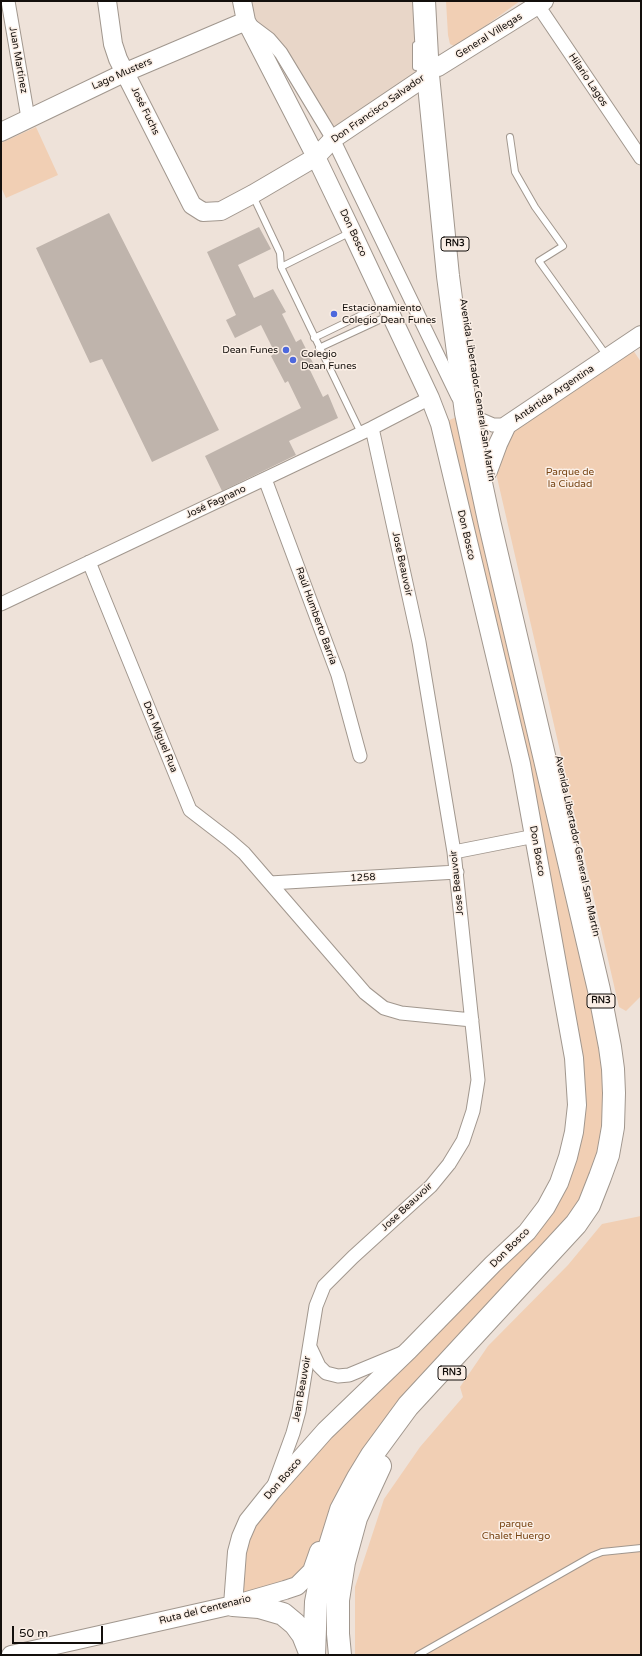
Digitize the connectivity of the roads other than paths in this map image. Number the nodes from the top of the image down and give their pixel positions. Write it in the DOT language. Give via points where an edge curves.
graph roads {
  1 [pos="107,1"];
  2 [pos="242,1"];
  3 [pos="424,1"];
  4 [pos="435,1"];
  5 [pos="539,3"];
  6 [pos="6,5"];
  7 [pos="246,21"];
  8 [pos="416,37"];
  9 [pos="429,70"];
  10 [pos="126,72"];
  11 [pos="28,118"];
  12 [pos="1,132"];
  13 [pos="510,137"];
  14 [pos="333,139"];
  15 [pos="316,157"];
  16 [pos="641,158"];
  17 [pos="253,194"];
  18 [pos="203,212"];
  19 [pos="352,232"];
  20 [pos="280,267"];
  21 [pos="388,309"];
  22 [pos="641,334"];
  23 [pos="314,338"];
  24 [pos="319,348"];
  25 [pos="608,357"];
  26 [pos="454,372"];
  27 [pos="430,398"];
  28 [pos="473,416"];
  29 [pos="508,425"];
  30 [pos="367,431"];
  31 [pos="488,471"];
  32 [pos="265,479"];
  33 [pos="89,562"];
  34 [pos="1,604"];
  35 [pos="360,756"];
  36 [pos="535,836"];
  37 [pos="454,852"];
  38 [pos="457,872"];
  39 [pos="270,883"];
  40 [pos="472,1020"];
  41 [pos="324,1286"];
  42 [pos="310,1347"];
  43 [pos="409,1350"];
  44 [pos="272,1491"];
  45 [pos="341,1510"];
  46 [pos="641,1548"];
  47 [pos="233,1605"];
  48 [pos="11,1655"];
  49 [pos="313,1655"];
  50 [pos="340,1655"];
  51 [pos="418,1655"];
  1 -- 10 [label="main road, José Fuchs" via="113,44"];
  2 -- 7 [label="main road, Don Bosco"];
  3 -- 9 [label="highway, Avenida Libertador General San Martín / RN3"];
  4 -- 9 [label="highway, Avenida Libertador General San Martín / RN3"];
  5 -- 9 [label="main road, General Villegas"];
  5 -- 16 [label="street, Hilario Lagos"];
  6 -- 11 [label="street, Juan Martínez"];
  7 -- 10 [label="main road, Lago Musters"];
  7 -- 14 [label="street" via="269,39 281,53"];
  7 -- 15 [label="main road, Don Bosco"];
  8 -- 9 [label="lane"];
  9 -- 14 [label="main road, Don Francisco Salvador"];
  9 -- 28 [label="highway, Avenida Libertador General San Martín / RN3" via="472,362"];
  9 -- 28 [label="highway, Avenida Libertador General San Martín / RN3" via="445,286"];
  10 -- 11 [label="main road, Lago Musters"];
  10 -- 18 [label="main road, José Fuchs" via="192,205"];
  11 -- 12 [label="main road, Lago Musters"];
  13 -- 25 [label="lane" via="515,172 535,207 563,246 539,261"];
  14 -- 15 [label="main road, Don Francisco Salvador"];
  14 -- 28 [label="street"];
  15 -- 17 [label="main road, Don Francisco Salvador"];
  15 -- 19 [label="main road, Don Bosco"];
  17 -- 18 [label="main road, Don Francisco Salvador" via="221,211"];
  17 -- 20 [label="lane" via="280,253"];
  19 -- 20 [label="lane"];
  19 -- 21 [label="main road, Don Bosco"];
  20 -- 23 [label="lane"];
  21 -- 23 [label="lane"];
  21 -- 24 [label="lane"];
  21 -- 27 [label="main road, Don Bosco"];
  22 -- 25 [label="main road, Antártida Argentina"];
  23 -- 24 [label="lane"];
  24 -- 30 [label="lane"];
  25 -- 29 [label="main road, Antártida Argentina"];
  26 -- 28 [label="lane"];
  27 -- 30 [label="street, José Fagnano"];
  27 -- 36 [label="main road, Don Bosco" via="440,424 521,764"];
  28 -- 29 [label="street" via="493,425"];
  28 -- 31 [label="highway, Avenida Libertador General San Martín / RN3"];
  28 -- 45 [label="highway, Avenida Libertador General San Martín / RN3" via="490,525 599,990 613,1069 613,1127 608,1155 600,1177 589,1204 576,1224 408,1406 372,1455"];
  29 -- 31 [label="main road, Antártida Argentina"];
  30 -- 32 [label="street, José Fagnano"];
  30 -- 37 [label="street, Jose Beauvoir" via="419,642"];
  31 -- 50 [label="highway, Avenida Libertador General San Martín / RN3" via="548,713 619,1032 627,1103 624,1134 605,1195 591,1221 553,1267 432,1395 388,1452 356,1518 344,1562 338,1607"];
  32 -- 33 [label="street, José Fagnano"];
  32 -- 35 [label="street, Raúl Humberto Barría" via="338,674"];
  33 -- 34 [label="street, José Fagnano"];
  33 -- 39 [label="street, Don Miguel Rua" via="190,810 244,853"];
  36 -- 37 [label="street"];
  36 -- 43 [label="main road, Don Bosco" via="577,1081 574,1132 568,1157 556,1189 528,1232"];
  37 -- 38 [label="street, Jose Beauvoir"];
  38 -- 39 [label="street, 1258"];
  38 -- 40 [label="street, Jose Beauvoir"];
  39 -- 40 [label="street, Don Miguel Rua" via="365,993 384,1008 402,1013"];
  40 -- 41 [label="street, Jose Beauvoir" via="478,1080 473,1112 463,1141 431,1186"];
  41 -- 42 [label="street, Jean Beauvoir" via="316,1306"];
  42 -- 43 [label="street" via="319,1366 326,1373 338,1376 349,1375"];
  42 -- 44 [label="street, Jean Beauvoir" via="294,1433"];
  43 -- 44 [label="main road, Don Bosco" via="325,1431"];
  44 -- 47 [label="main road, Don Bosco" via="248,1521 241,1537 234,1572"];
  45 -- 47 [label="main road, Ruta del Centenario" via="327,1531 312,1571 297,1586"];
  45 -- 49 [label="highway, RN3" via="317,1591"];
  46 -- 51 [label="lane" via="602,1552 592,1556"];
  47 -- 48 [label="main road, Ruta del Centenario"];
  47 -- 49 [label="highway" via="259,1607 282,1614 295,1624"];
}
